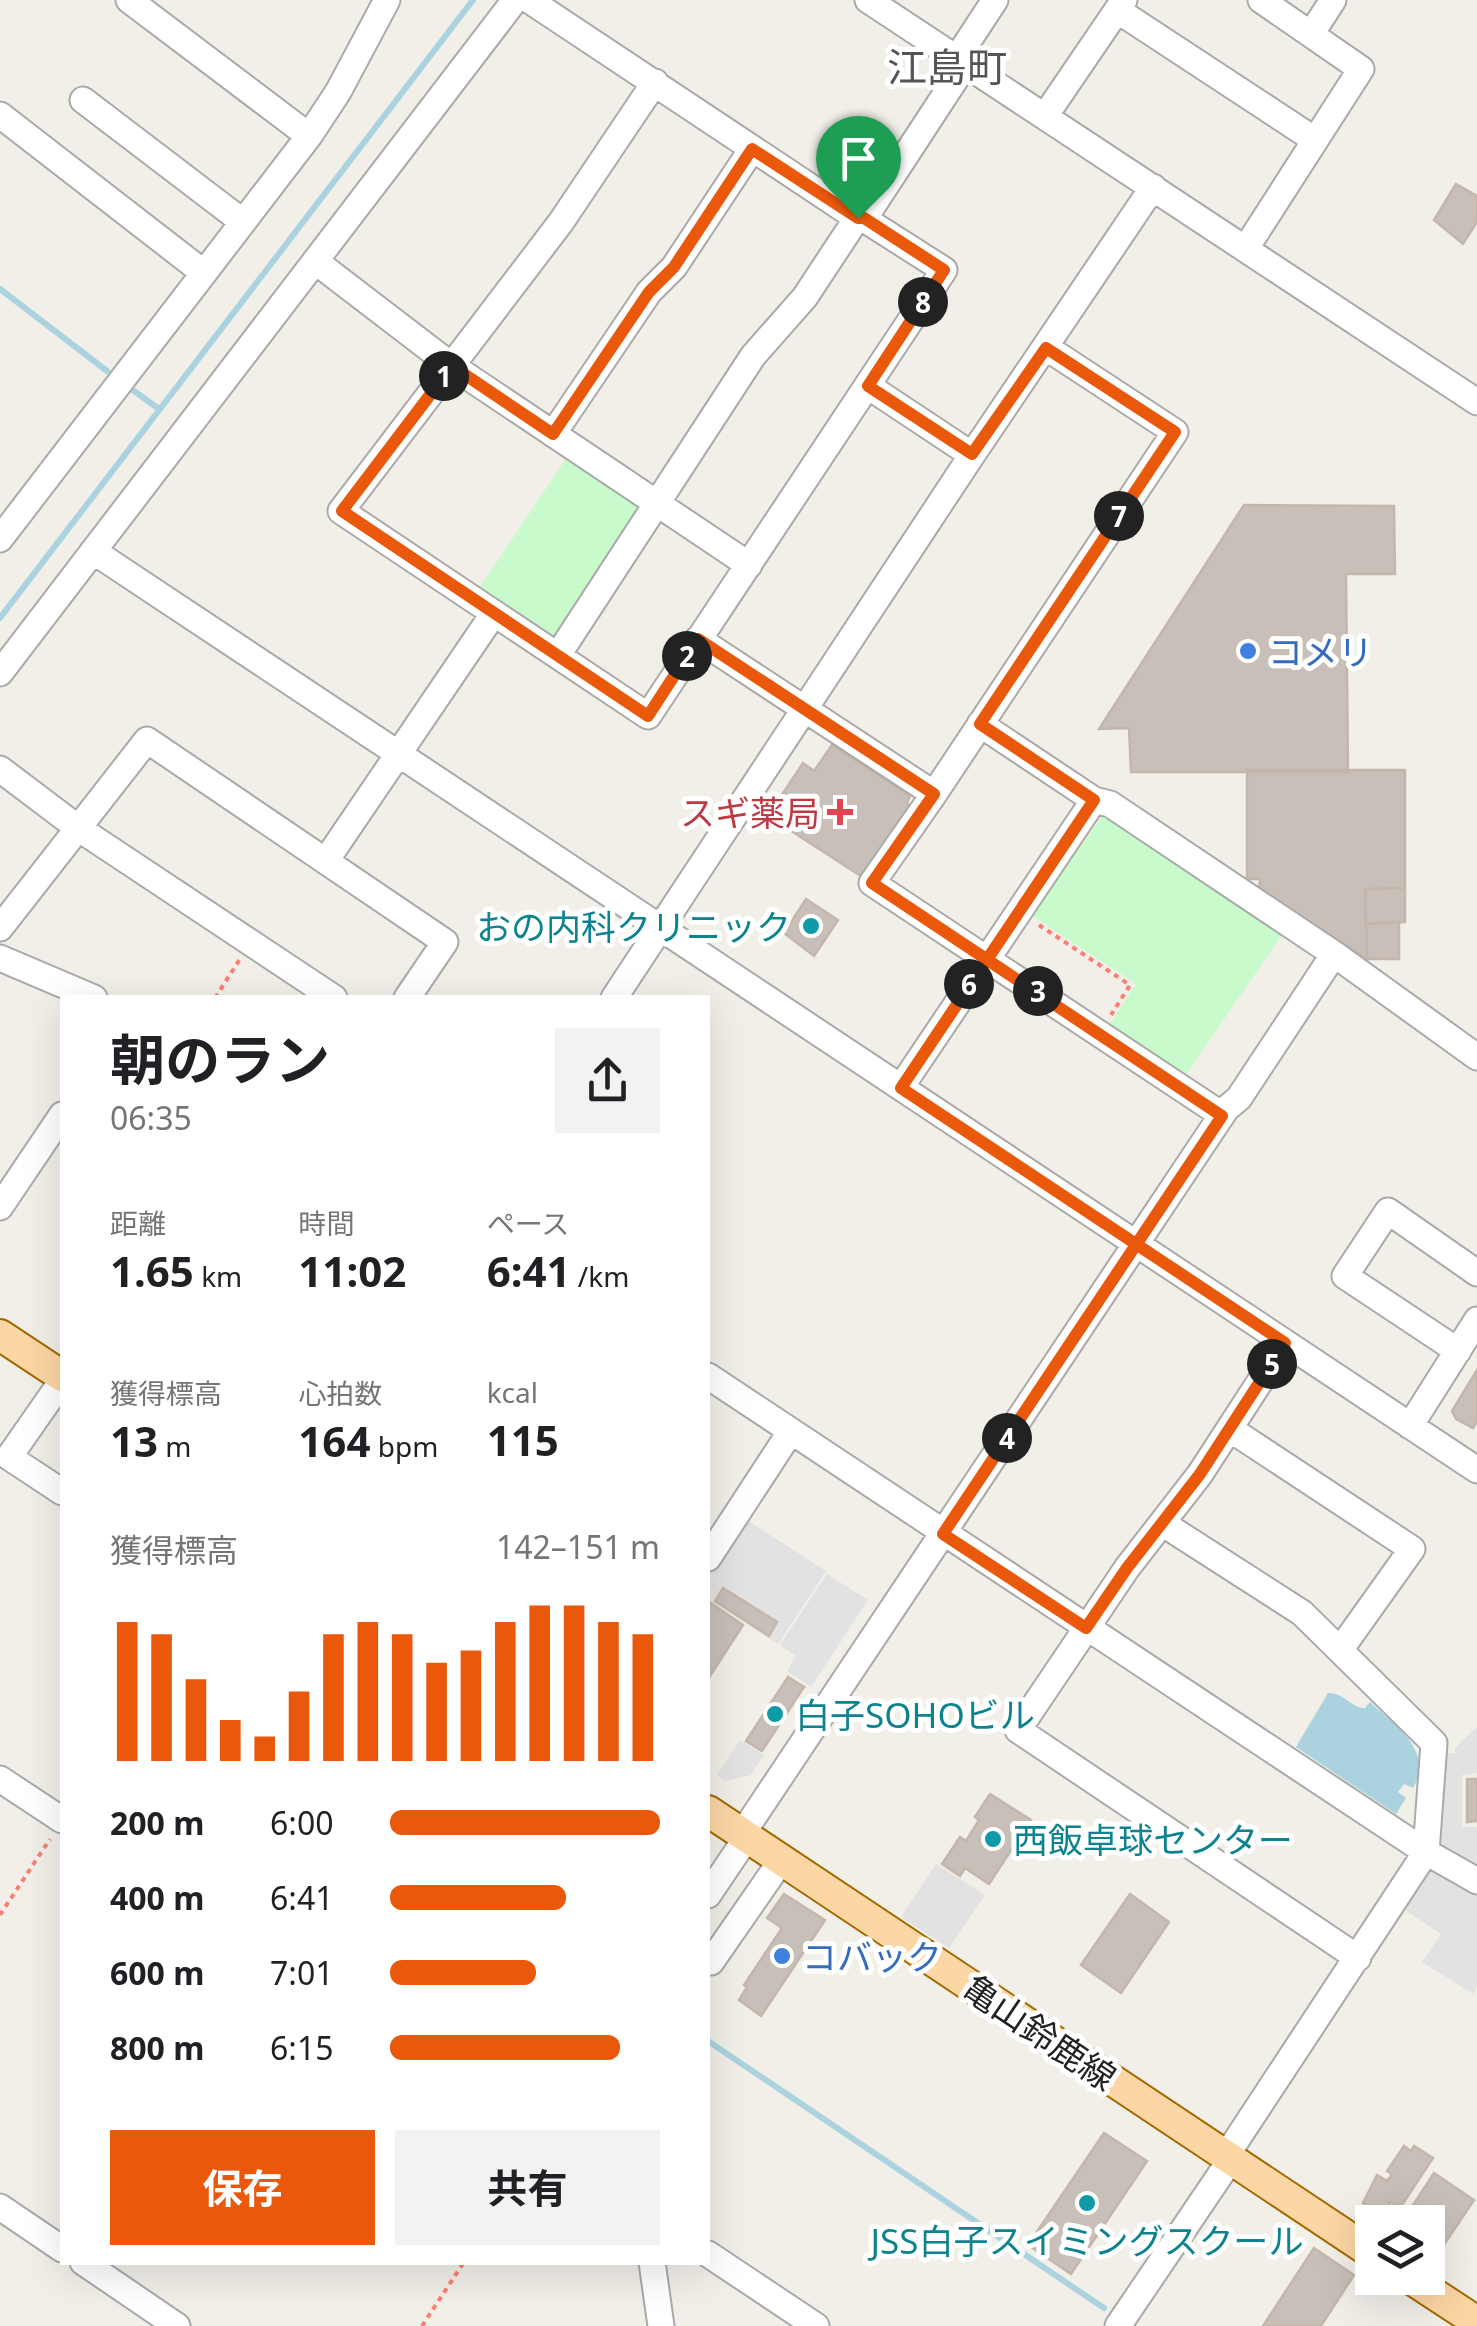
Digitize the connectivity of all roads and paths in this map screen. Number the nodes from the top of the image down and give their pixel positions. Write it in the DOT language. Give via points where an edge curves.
graph roads {
  1 [pos="130,0"];
  2 [pos="387,0"];
  3 [pos="516,0"];
  4 [pos="529,0"];
  5 [pos="868,0"];
  6 [pos="995,0"];
  7 [pos="1261,0"];
  8 [pos="1333,0"];
  9 [pos="1121,5"];
  10 [pos="1311,34"];
  11 [pos="961,60"];
  12 [pos="655,82"];
  13 [pos="83,100"];
  14 [pos="0,115"];
  15 [pos="1046,116"];
  16 [pos="310,136"];
  17 [pos="1315,140"];
  18 [pos="752,149"];
  19 [pos="1153,188"];
  20 [pos="861,218"];
  21 [pos="242,222"];
  22 [pos="1246,248"];
  23 [pos="315,261"];
  24 [pos="204,273"];
  25 [pos="1046,348"];
  26 [pos="452,366"];
  27 [pos="868,386"];
  28 [pos="1477,402"];
  29 [pos="553,434"];
  30 [pos="972,454"];
  31 [pos="657,505"];
  32 [pos="0,539"];
  33 [pos="93,551"];
  34 [pos="749,565"];
  35 [pos="494,613"];
  36 [pos="698,639"];
  37 [pos="558,655"];
  38 [pos="0,673"];
  39 [pos="802,709"];
  40 [pos="980,724"];
  41 [pos="399,756"];
  42 [pos="0,768"];
  43 [pos="934,794"];
  44 [pos="1094,800"];
  45 [pos="78,828"];
  46 [pos="327,859"];
  47 [pos="1019,911"];
  48 [pos="0,928"];
  49 [pos="661,929"];
  50 [pos="251,943"];
  51 [pos="1334,954"];
  52 [pos="987,957"];
  53 [pos="0,958"];
  54 [pos="87,995"];
  55 [pos="217,995"];
  56 [pos="329,995"];
  57 [pos="409,995"];
  58 [pos="616,995"];
  59 [pos="1099,1033"];
  60 [pos="1477,1057"];
  61 [pos="901,1088"];
  62 [pos="1222,1116"];
  63 [pos="60,1118"];
  64 [pos="0,1207"];
  65 [pos="1137,1242"];
  66 [pos="1477,1273"];
  67 [pos="1477,1320"];
  68 [pos="0,1335"];
  69 [pos="1285,1343"];
  70 [pos="1458,1352"];
  71 [pos="60,1377"];
  72 [pos="710,1377"];
  73 [pos="60,1381"];
  74 [pos="1410,1426"];
  75 [pos="1230,1429"];
  76 [pos="790,1431"];
  77 [pos="1477,1470"];
  78 [pos="60,1491"];
  79 [pos="1162,1522"];
  80 [pos="943,1534"];
  81 [pos="710,1555"];
  82 [pos="1086,1628"];
  83 [pos="1340,1650"];
  84 [pos="0,1779"];
  85 [pos="710,1811"];
  86 [pos="57,1828"];
  87 [pos="744,1835"];
  88 [pos="1426,1852"];
  89 [pos="781,1860"];
  90 [pos="1477,1881"];
  91 [pos="710,1892"];
  92 [pos="0,1914"];
  93 [pos="1358,1958"];
  94 [pos="710,1961"];
  95 [pos="1228,2157"];
  96 [pos="0,2207"];
  97 [pos="1355,2242"];
  98 [pos="60,2248"];
  99 [pos="710,2255"];
  100 [pos="87,2265"];
  101 [pos="462,2265"];
  102 [pos="652,2265"];
  103 [pos="1436,2295"];
  104 [pos="1477,2322"];
  105 [pos="177,2326"];
  106 [pos="422,2326"];
  107 [pos="661,2326"];
  108 [pos="816,2326"];
  109 [pos="1118,2326"];
  1 -- 16 [label="street"];
  2 -- 16 [label="street"];
  3 -- 23 [label="street"];
  4 -- 12 [label="street"];
  5 -- 11 [label="street"];
  6 -- 11 [label="street"];
  7 -- 10 [label="street"];
  8 -- 10 [label="street"];
  9 -- 15 [label="street"];
  9 -- 17 [label="street"];
  10 -- 17 [label="street" via="1361,68"];
  11 -- 15 [label="street"];
  11 -- 20 [label="street"];
  12 -- 18 [label="street"];
  12 -- 26 [label="street" via="562,222"];
  13 -- 21 [label="street"];
  14 -- 24 [label="street"];
  15 -- 19 [label="street"];
  16 -- 21 [label="street"];
  17 -- 22 [label="street"];
  18 -- 20 [label="street"];
  18 -- 29 [label="street"];
  19 -- 22 [label="street"];
  19 -- 25 [label="street"];
  20 -- 27 [label="street" via="944,270"];
  20 -- 31 [label="street" via="754,356"];
  21 -- 24 [label="street"];
  22 -- 28 [label="street"];
  23 -- 26 [label="street"];
  23 -- 33 [label="street"];
  24 -- 32 [label="street"];
  25 -- 30 [label="street"];
  25 -- 40 [label="street" via="1175,432"];
  26 -- 29 [label="street"];
  26 -- 35 [label="street" via="342,511"];
  27 -- 30 [label="street"];
  27 -- 34 [label="street"];
  29 -- 31 [label="street"];
  30 -- 39 [label="street"];
  31 -- 34 [label="street"];
  31 -- 37 [label="street"];
  33 -- 38 [label="street"];
  33 -- 41 [label="street"];
  34 -- 36 [label="street"];
  35 -- 37 [label="street"];
  35 -- 41 [label="street"];
  36 -- 37 [label="street" via="648,716"];
  36 -- 39 [label="street"];
  39 -- 43 [label="street"];
  39 -- 49 [label="street"];
  40 -- 43 [label="street"];
  40 -- 44 [label="street"];
  41 -- 46 [label="street"];
  41 -- 49 [label="street"];
  42 -- 45 [label="street"];
  43 -- 52 [label="street" via="872,883"];
  44 -- 47 [label="street"];
  44 -- 51 [label="street" via="1110,804"];
  45 -- 46 [label="street" via="147,740"];
  45 -- 48 [label="street"];
  45 -- 50 [label="street"];
  46 -- 57 [label="street" via="445,942"];
  47 -- 52 [label="street"];
  47 -- 59 [label="path" via="1130,985"];
  49 -- 58 [label="street"];
  49 -- 61 [label="street"];
  50 -- 55 [label="path"];
  50 -- 56 [label="street"];
  51 -- 60 [label="street"];
  51 -- 62 [label="street"];
  52 -- 59 [label="street"];
  52 -- 61 [label="street"];
  53 -- 54 [label="street"];
  59 -- 62 [label="street"];
  61 -- 65 [label="street"];
  62 -- 65 [label="street"];
  63 -- 64 [label="street"];
  65 -- 69 [label="street"];
  65 -- 80 [label="street"];
  66 -- 70 [label="street" via="1388,1211 1345,1276"];
  67 -- 70 [label="street"];
  68 -- 71 [label="main road"];
  69 -- 74 [label="street"];
  69 -- 75 [label="street"];
  70 -- 74 [label="street"];
  72 -- 76 [label="street"];
  73 -- 78 [label="street" via="9,1457"];
  74 -- 77 [label="street"];
  75 -- 79 [label="street"];
  75 -- 83 [label="street" via="1412,1550"];
  76 -- 80 [label="street"];
  76 -- 81 [label="street"];
  79 -- 82 [label="street"];
  79 -- 83 [label="street" via="1302,1613"];
  80 -- 82 [label="street"];
  80 -- 87 [label="street"];
  82 -- 88 [label="street"];
  82 -- 93 [label="street" via="1018,1730"];
  83 -- 88 [label="street" via="1434,1743"];
  84 -- 86 [label="street"];
  85 -- 87 [label="main road, 亀山鈴鹿線"];
  86 -- 92 [label="path"];
  87 -- 89 [label="main road, 亀山鈴鹿線"];
  87 -- 91 [label="street"];
  88 -- 90 [label="street"];
  88 -- 93 [label="street"];
  89 -- 94 [label="street"];
  89 -- 95 [label="main road, 亀山鈴鹿線"];
  93 -- 95 [label="street"];
  95 -- 97 [label="main road, 亀山鈴鹿線"];
  95 -- 109 [label="street"];
  96 -- 98 [label="street"];
  99 -- 108 [label="street"];
  100 -- 105 [label="street"];
  101 -- 106 [label="path"];
  102 -- 107 [label="street"];
  103 -- 104 [label="main road"];
}
